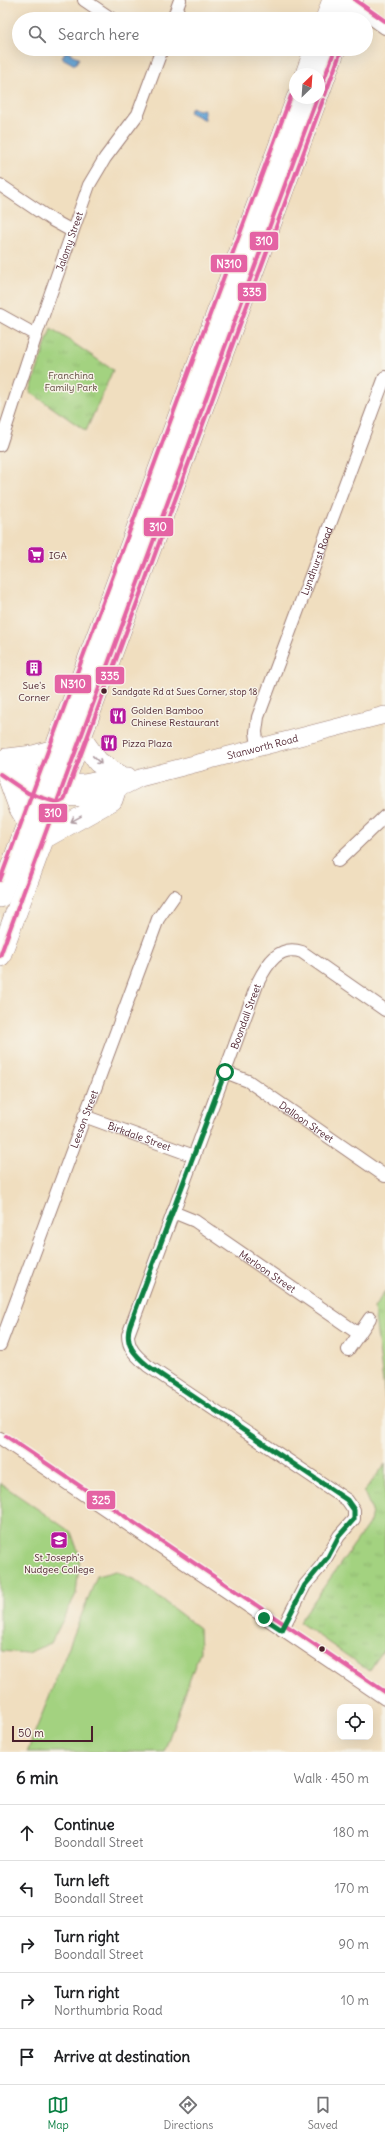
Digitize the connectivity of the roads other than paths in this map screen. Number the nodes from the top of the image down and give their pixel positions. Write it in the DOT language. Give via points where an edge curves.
graph roads {
  1 [pos="84,0"];
  2 [pos="180,0"];
  3 [pos="346,6"];
  4 [pos="102,12"];
  5 [pos="176,12"];
  6 [pos="337,12"];
  7 [pos="357,12"];
  8 [pos="373,21"];
  9 [pos="385,28"];
  10 [pos="159,56"];
  11 [pos="312,56"];
  12 [pos="332,56"];
  13 [pos="308,68"];
  14 [pos="325,76"];
  15 [pos="295,104"];
  16 [pos="315,104"];
  17 [pos="0,185"];
  18 [pos="72,231"];
  19 [pos="0,315"];
  20 [pos="36,335"];
  21 [pos="385,377"];
  22 [pos="1,439"];
  23 [pos="385,715"];
  24 [pos="80,738"];
  25 [pos="258,747"];
  26 [pos="54,750"];
  27 [pos="3,763"];
  28 [pos="118,782"];
  29 [pos="42,785"];
  30 [pos="62,789"];
  31 [pos="385,816"];
  32 [pos="28,822"];
  33 [pos="44,838"];
  34 [pos="338,861"];
  35 [pos="174,896"];
  36 [pos="0,897"];
  37 [pos="0,956"];
  38 [pos="385,1010"];
  39 [pos="225,1072"];
  40 [pos="84,1116"];
  41 [pos="194,1156"];
  42 [pos="385,1176"];
  43 [pos="173,1212"];
  44 [pos="370,1318"];
  45 [pos="359,1334"];
  46 [pos="0,1345"];
  47 [pos="348,1350"];
  48 [pos="0,1438"];
  49 [pos="282,1630"];
  50 [pos="385,1699"];
  1 -- 4 [label="street"];
  2 -- 5 [label="street"];
  3 -- 6 [label="highway"];
  3 -- 7 [label="street"];
  8 -- 9 [label="street"];
  10 -- 18 [label="street, Jalomy Street" via="138,114 96,172"];
  11 -- 13 [label="highway"];
  12 -- 14 [label="highway"];
  15 -- 26 [label="highway"];
  16 -- 24 [label="highway"];
  17 -- 18 [label="street"];
  18 -- 20 [label="street, Jalomy Street"];
  19 -- 20 [label="street"];
  20 -- 22 [label="street, Jalomy Street"];
  21 -- 25 [label="street, Lyndhurst Road" via="258,717"];
  23 -- 25 [label="main road, Stanworth Road"];
  24 -- 28 [label="highway, one-way" via="98,762"];
  24 -- 30 [label="highway"];
  25 -- 28 [label="main road, Stanworth Road"];
  26 -- 27 [label="highway"];
  26 -- 29 [label="highway"];
  27 -- 29 [label="main road, Stanworth Road" via="25,784"];
  27 -- 32 [label="highway" via="19,807"];
  28 -- 30 [label="main road, Stanworth Road" via="78,799"];
  28 -- 33 [label="highway, one-way" via="112,800"];
  29 -- 30 [label="main road, Stanworth Road"];
  29 -- 32 [label="highway"];
  30 -- 33 [label="highway"];
  31 -- 34 [label="street"];
  32 -- 36 [label="highway"];
  33 -- 37 [label="highway"];
  35 -- 40 [label="street, Leeson Street" via="158,919"];
  38 -- 39 [label="street, Boondall Street" via="302,952 286,950 273,958 263,970"];
  39 -- 41 [label="street, Boondall Street"];
  39 -- 42 [label="street, Dalloon Street" via="248,1081"];
  40 -- 41 [label="street, Birkdale Street"];
  40 -- 46 [label="street, Leeson Street"];
  41 -- 43 [label="street, Boondall Street"];
  43 -- 45 [label="street, Merloon Street" via="194,1221"];
  43 -- 49 [label="street, Boondall Street" via="128,1330 128,1340 133,1352 148,1366 347,1500 354,1510 354,1519 305,1585"];
  44 -- 45 [label="street"];
  45 -- 47 [label="street"];
  48 -- 49 [label="street"];
  49 -- 50 [label="street"];
}
